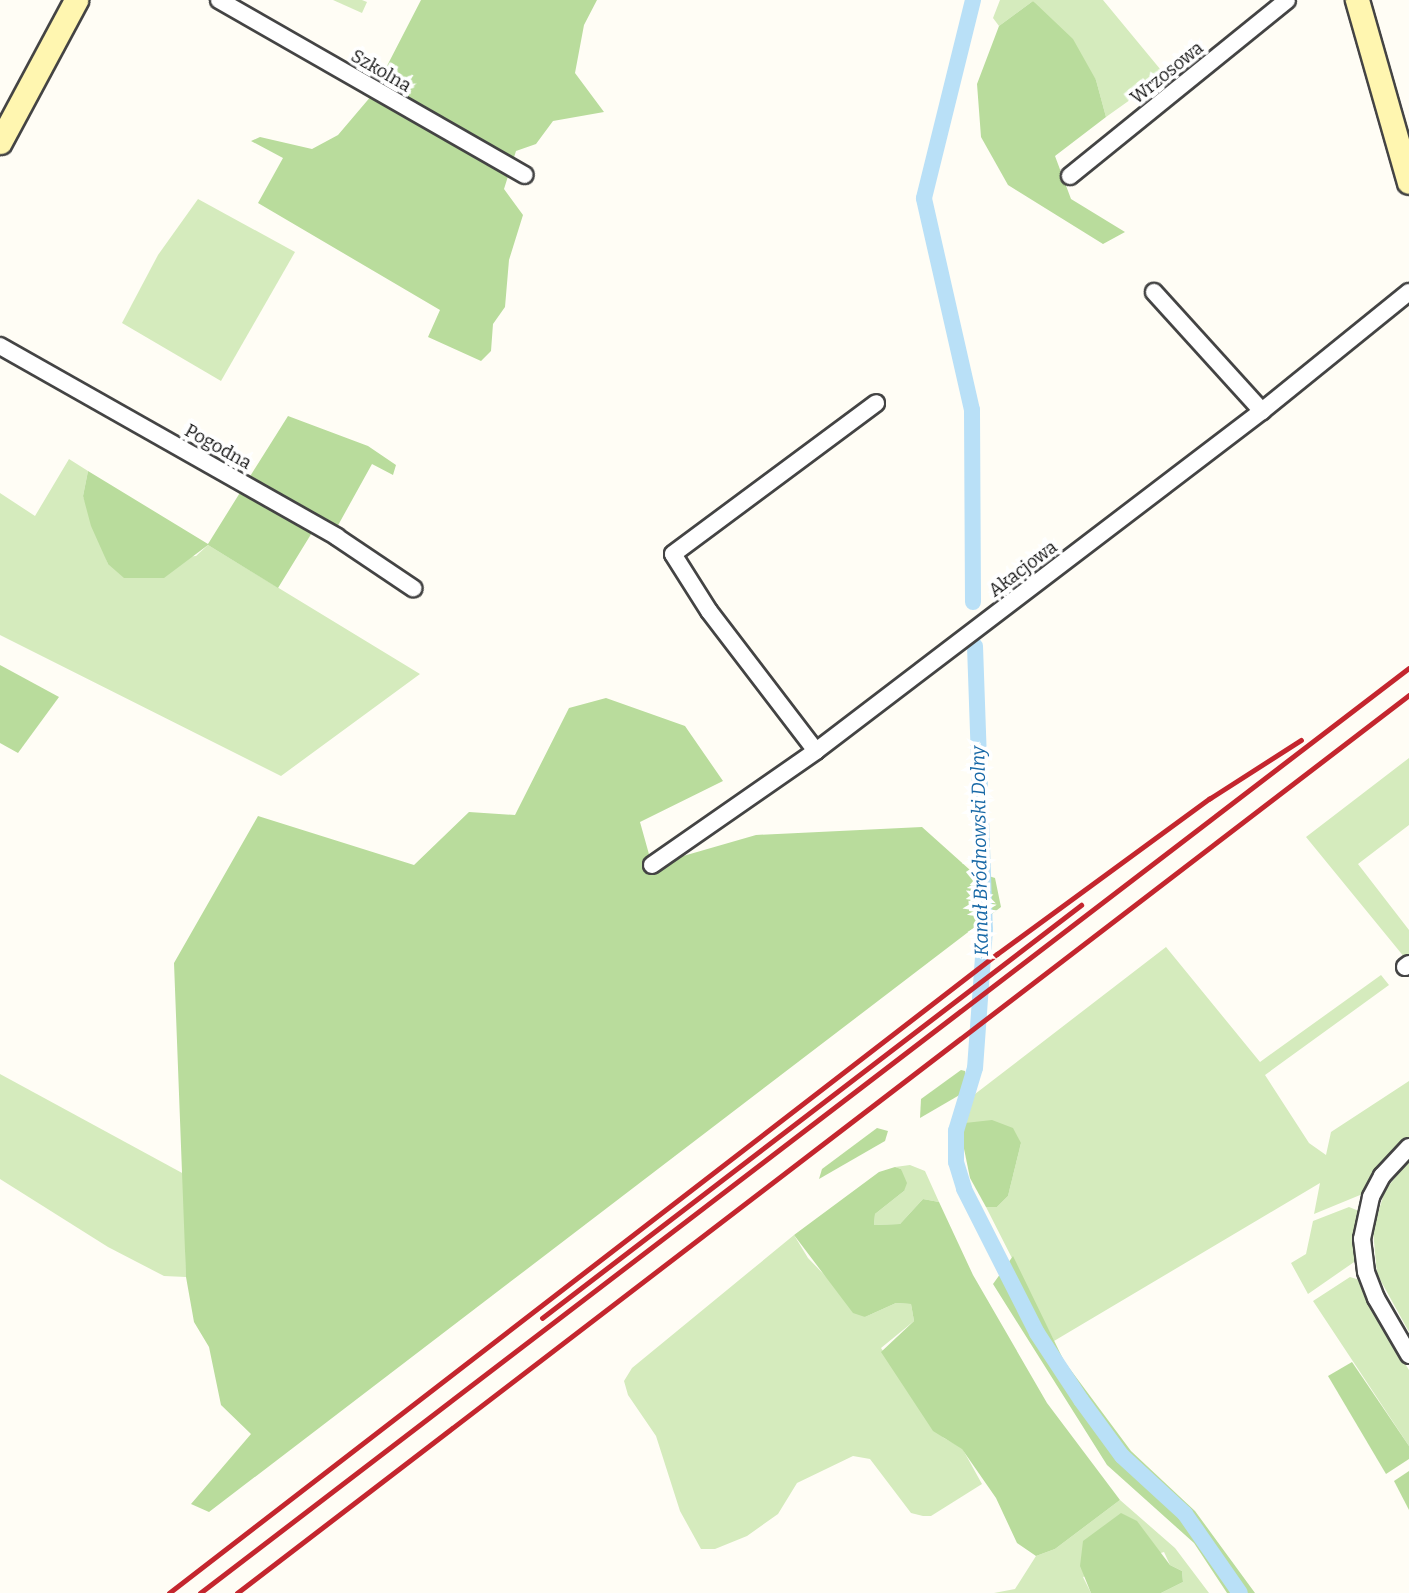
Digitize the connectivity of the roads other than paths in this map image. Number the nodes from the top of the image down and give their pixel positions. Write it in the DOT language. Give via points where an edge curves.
graph roads {
  1 [pos="76,0"];
  2 [pos="219,0"];
  3 [pos="1287,0"];
  4 [pos="1357,0"];
  5 [pos="0,142"];
  6 [pos="524,175"];
  7 [pos="1070,176"];
  8 [pos="1409,182"];
  9 [pos="1154,292"];
  10 [pos="1409,292"];
  11 [pos="0,346"];
  12 [pos="876,402"];
  13 [pos="1262,411"];
  14 [pos="412,588"];
  15 [pos="816,751"];
  16 [pos="652,866"];
  17 [pos="1409,1147"];
  18 [pos="1409,1355"];
  1 -- 5 [label="main road"];
  2 -- 6 [label="street, Szkolna"];
  3 -- 7 [label="street, Wrzosowa"];
  4 -- 8 [label="main road"];
  9 -- 13 [label="street"];
  10 -- 13 [label="street, Akacjowa"];
  11 -- 14 [label="street, Pogodna" via="337,537"];
  12 -- 15 [label="street" via="673,554 709,611"];
  13 -- 15 [label="street, Akacjowa"];
  15 -- 16 [label="street, Akacjowa"];
  17 -- 18 [label="street" via="1382,1176 1371,1197 1362,1239 1366,1272 1376,1298"];
}
